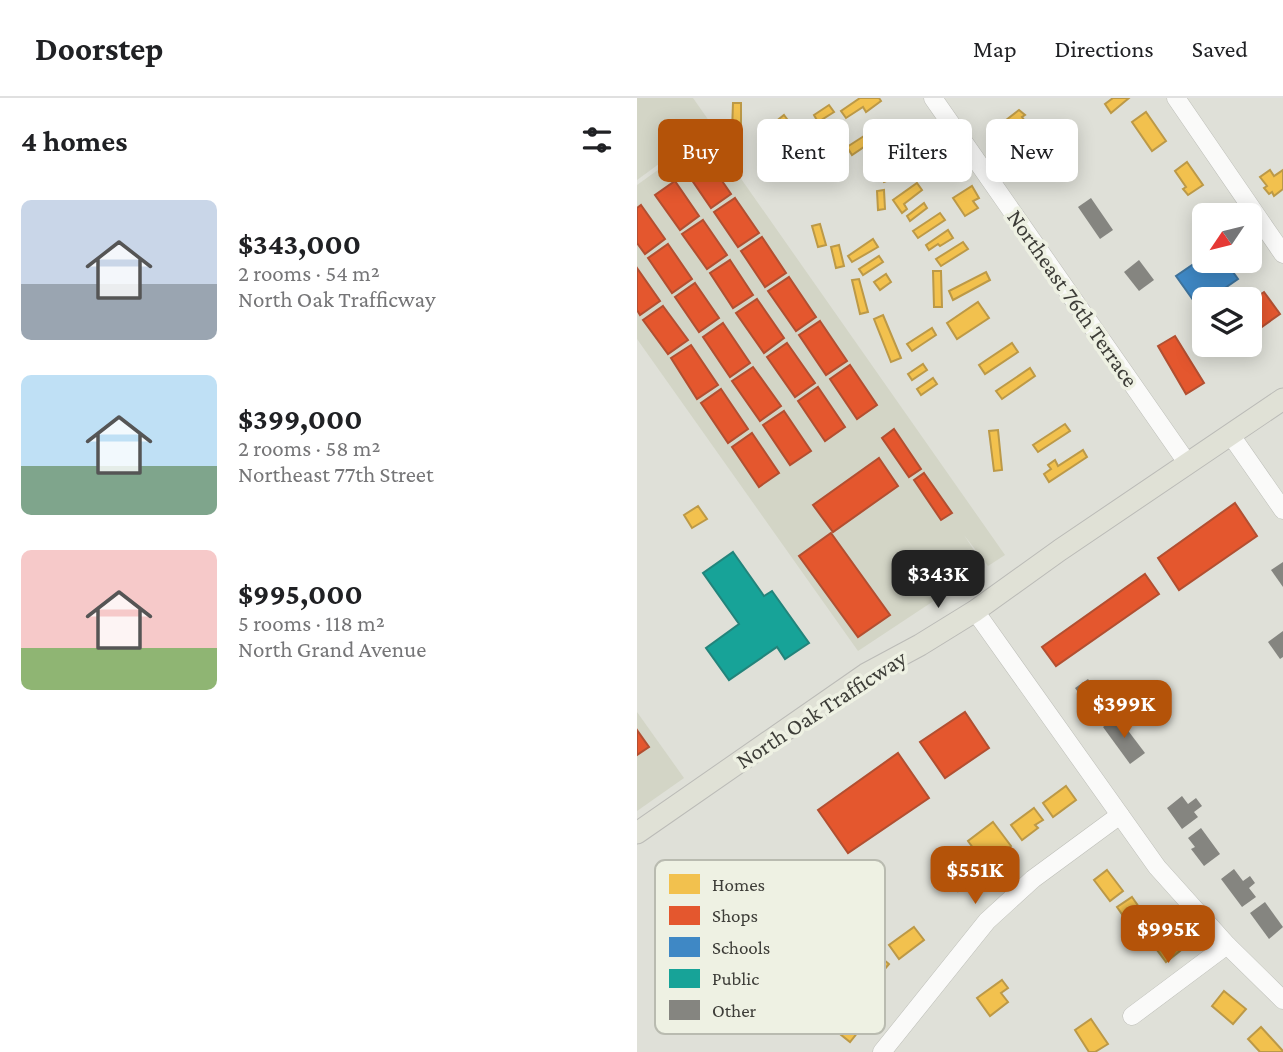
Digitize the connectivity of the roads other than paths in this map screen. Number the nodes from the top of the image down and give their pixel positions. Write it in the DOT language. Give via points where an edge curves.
graph roads {
  1 [pos="933,98"];
  2 [pos="1176,98"];
  3 [pos="1283,254"];
  4 [pos="1283,399"];
  5 [pos="1230,434"];
  6 [pos="1188,464"];
  7 [pos="1283,510"];
  8 [pos="975,611"];
  9 [pos="1120,815"];
  10 [pos="637,833"];
  11 [pos="1227,945"];
  12 [pos="1283,1000"];
  13 [pos="1132,1016"];
  14 [pos="882,1052"];
  1 -- 6 [label="street, Northeast 76th Terrace"];
  2 -- 3 [label="street"];
  4 -- 5 [label="main road, North Oak Trafficway"];
  5 -- 6 [label="main road, North Oak Trafficway"];
  5 -- 7 [label="street"];
  6 -- 8 [label="main road, North Oak Trafficway"];
  8 -- 9 [label="street"];
  8 -- 10 [label="main road, North Oak Trafficway" via="866,674"];
  9 -- 11 [label="street" via="1157,867"];
  9 -- 14 [label="street" via="1033,879 987,921"];
  11 -- 12 [label="street"];
  11 -- 13 [label="street"];
}
